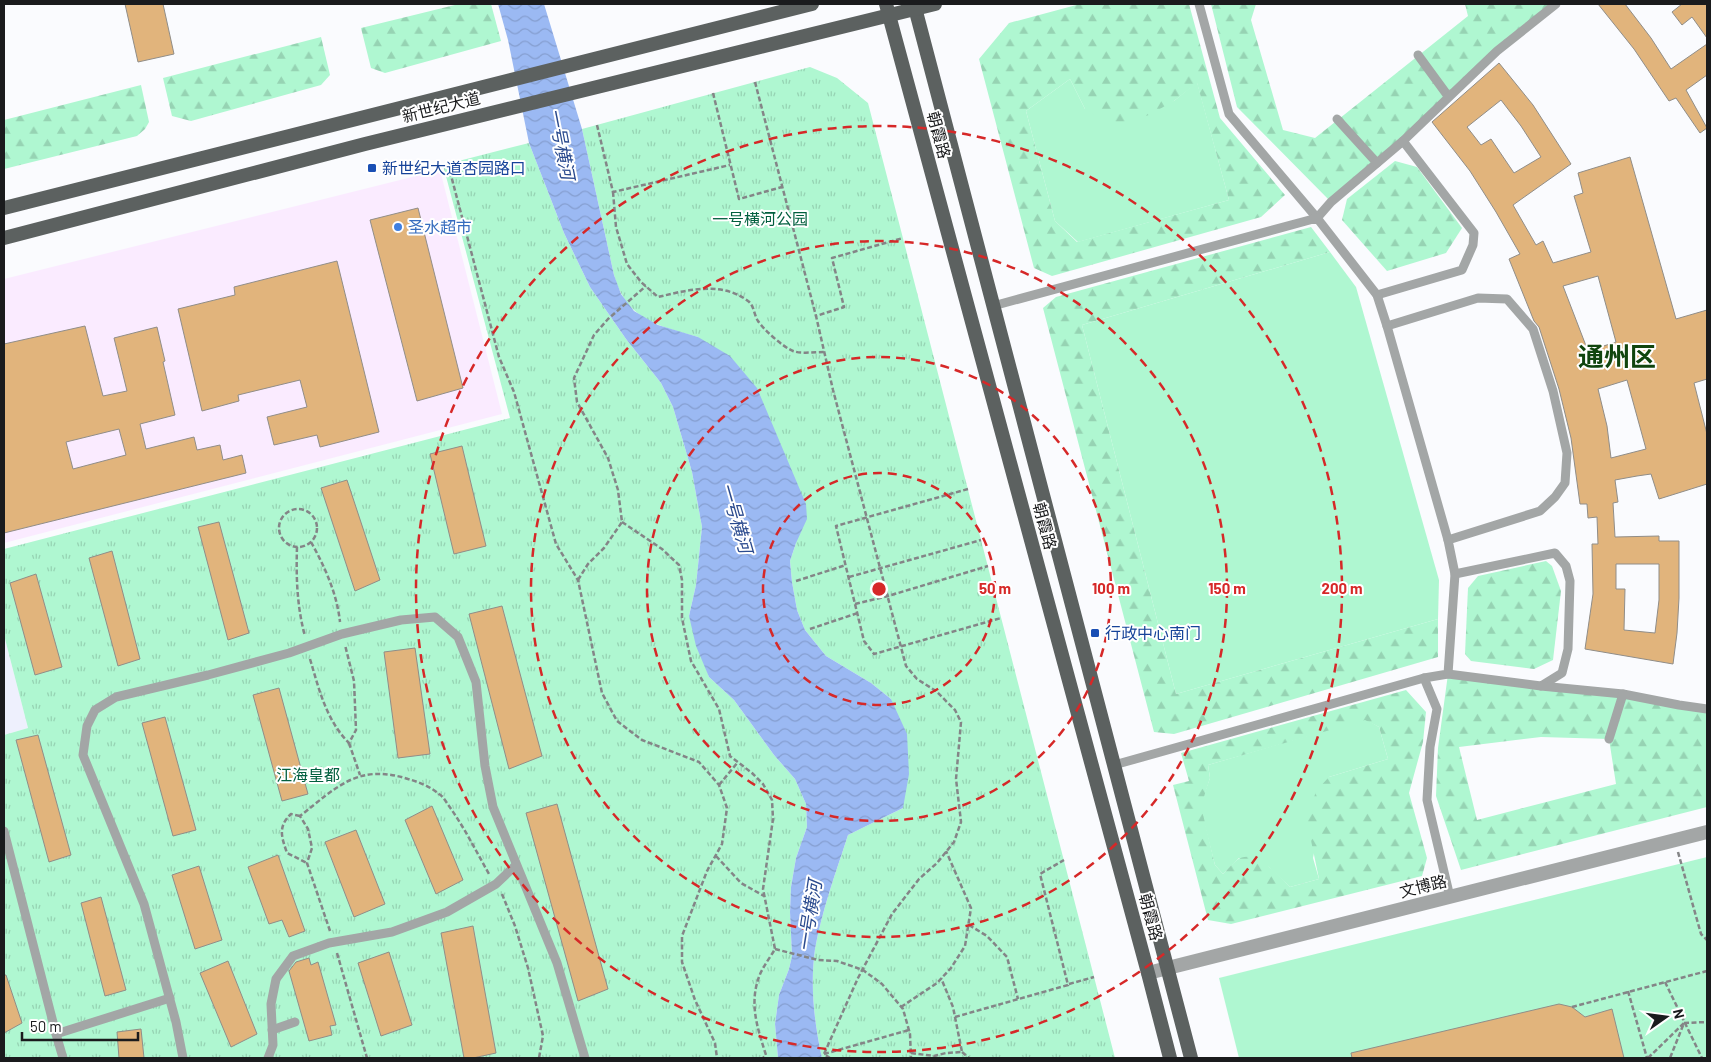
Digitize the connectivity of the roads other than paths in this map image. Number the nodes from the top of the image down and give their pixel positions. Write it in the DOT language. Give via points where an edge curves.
graph roads {
  1 [pos="812,4"];
  2 [pos="935,4"];
  3 [pos="1199,4"];
  4 [pos="1556,4"];
  5 [pos="914,6"];
  6 [pos="887,10"];
  7 [pos="1418,56"];
  8 [pos="1448,96"];
  9 [pos="1337,119"];
  10 [pos="1403,141"];
  11 [pos="1377,163"];
  12 [pos="4,208"];
  13 [pos="1317,218"];
  14 [pos="4,238"];
  15 [pos="1377,295"];
  16 [pos="993,306"];
  17 [pos="1387,326"];
  18 [pos="1448,540"];
  19 [pos="1455,574"];
  20 [pos="1448,674"];
  21 [pos="1424,678"];
  22 [pos="1541,686"];
  23 [pos="1623,694"];
  24 [pos="1707,710"];
  25 [pos="1609,738"];
  26 [pos="1114,765"];
  27 [pos="4,831"];
  28 [pos="1707,832"];
  29 [pos="516,865"];
  30 [pos="1450,897"];
  31 [pos="1167,968"];
  32 [pos="1148,973"];
  33 [pos="170,998"];
  34 [pos="295,1022"];
  35 [pos="272,1030"];
  36 [pos="56,1034"];
  37 [pos="63,1058"];
  38 [pos="183,1058"];
  39 [pos="268,1058"];
  40 [pos="585,1058"];
  41 [pos="1170,1058"];
  42 [pos="1191,1058"];
  1 -- 12 [label="main road, 新世纪大道"];
  2 -- 5 [label="main road"];
  3 -- 13 [label="lane" via="1229,114"];
  4 -- 8 [label="lane"];
  5 -- 6 [label="main road, 新世纪大道"];
  5 -- 16 [label="main road, 朝霞路"];
  6 -- 14 [label="main road, 新世纪大道"];
  6 -- 32 [label="main road, 朝霞路"];
  7 -- 8 [label="lane"];
  8 -- 10 [label="lane"];
  9 -- 11 [label="lane"];
  10 -- 11 [label="lane"];
  10 -- 15 [label="lane" via="1474,233 1473,245 1462,270"];
  11 -- 13 [label="lane"];
  13 -- 15 [label="lane"];
  13 -- 16 [label="lane"];
  15 -- 17 [label="lane"];
  16 -- 26 [label="main road, 朝霞路"];
  17 -- 18 [label="lane"];
  17 -- 18 [label="lane" via="1478,298 1507,300 1533,330 1553,391 1567,454 1565,482 1555,497 1540,511"];
  18 -- 19 [label="lane"];
  19 -- 20 [label="lane"];
  19 -- 22 [label="lane" via="1555,553 1566,566 1570,581 1568,649 1562,673"];
  20 -- 21 [label="lane"];
  20 -- 22 [label="lane"];
  21 -- 26 [label="lane"];
  21 -- 30 [label="lane" via="1437,709 1430,747 1427,800"];
  22 -- 23 [label="lane"];
  23 -- 24 [label="lane"];
  23 -- 25 [label="lane"];
  26 -- 31 [label="main road, 朝霞路"];
  27 -- 36 [label="lane"];
  28 -- 30 [label="street, 文博路"];
  29 -- 33 [label="lane" via="493,807 476,682 458,638 435,617 367,628 289,653 116,697 95,710 88,726 83,755 144,904"];
  29 -- 35 [label="lane" via="496,884 447,912 392,932 334,942 293,956 276,979 270,1004"];
  29 -- 40 [label="lane" via="557,963"];
  30 -- 31 [label="street, 文博路"];
  31 -- 32 [label="street, 文博路"];
  31 -- 42 [label="main road, 朝霞路"];
  32 -- 41 [label="main road, 朝霞路"];
  33 -- 36 [label="lane"];
  33 -- 38 [label="lane"];
  34 -- 35 [label="lane"];
  35 -- 39 [label="lane" via="273,1045"];
  36 -- 37 [label="lane"];
}
